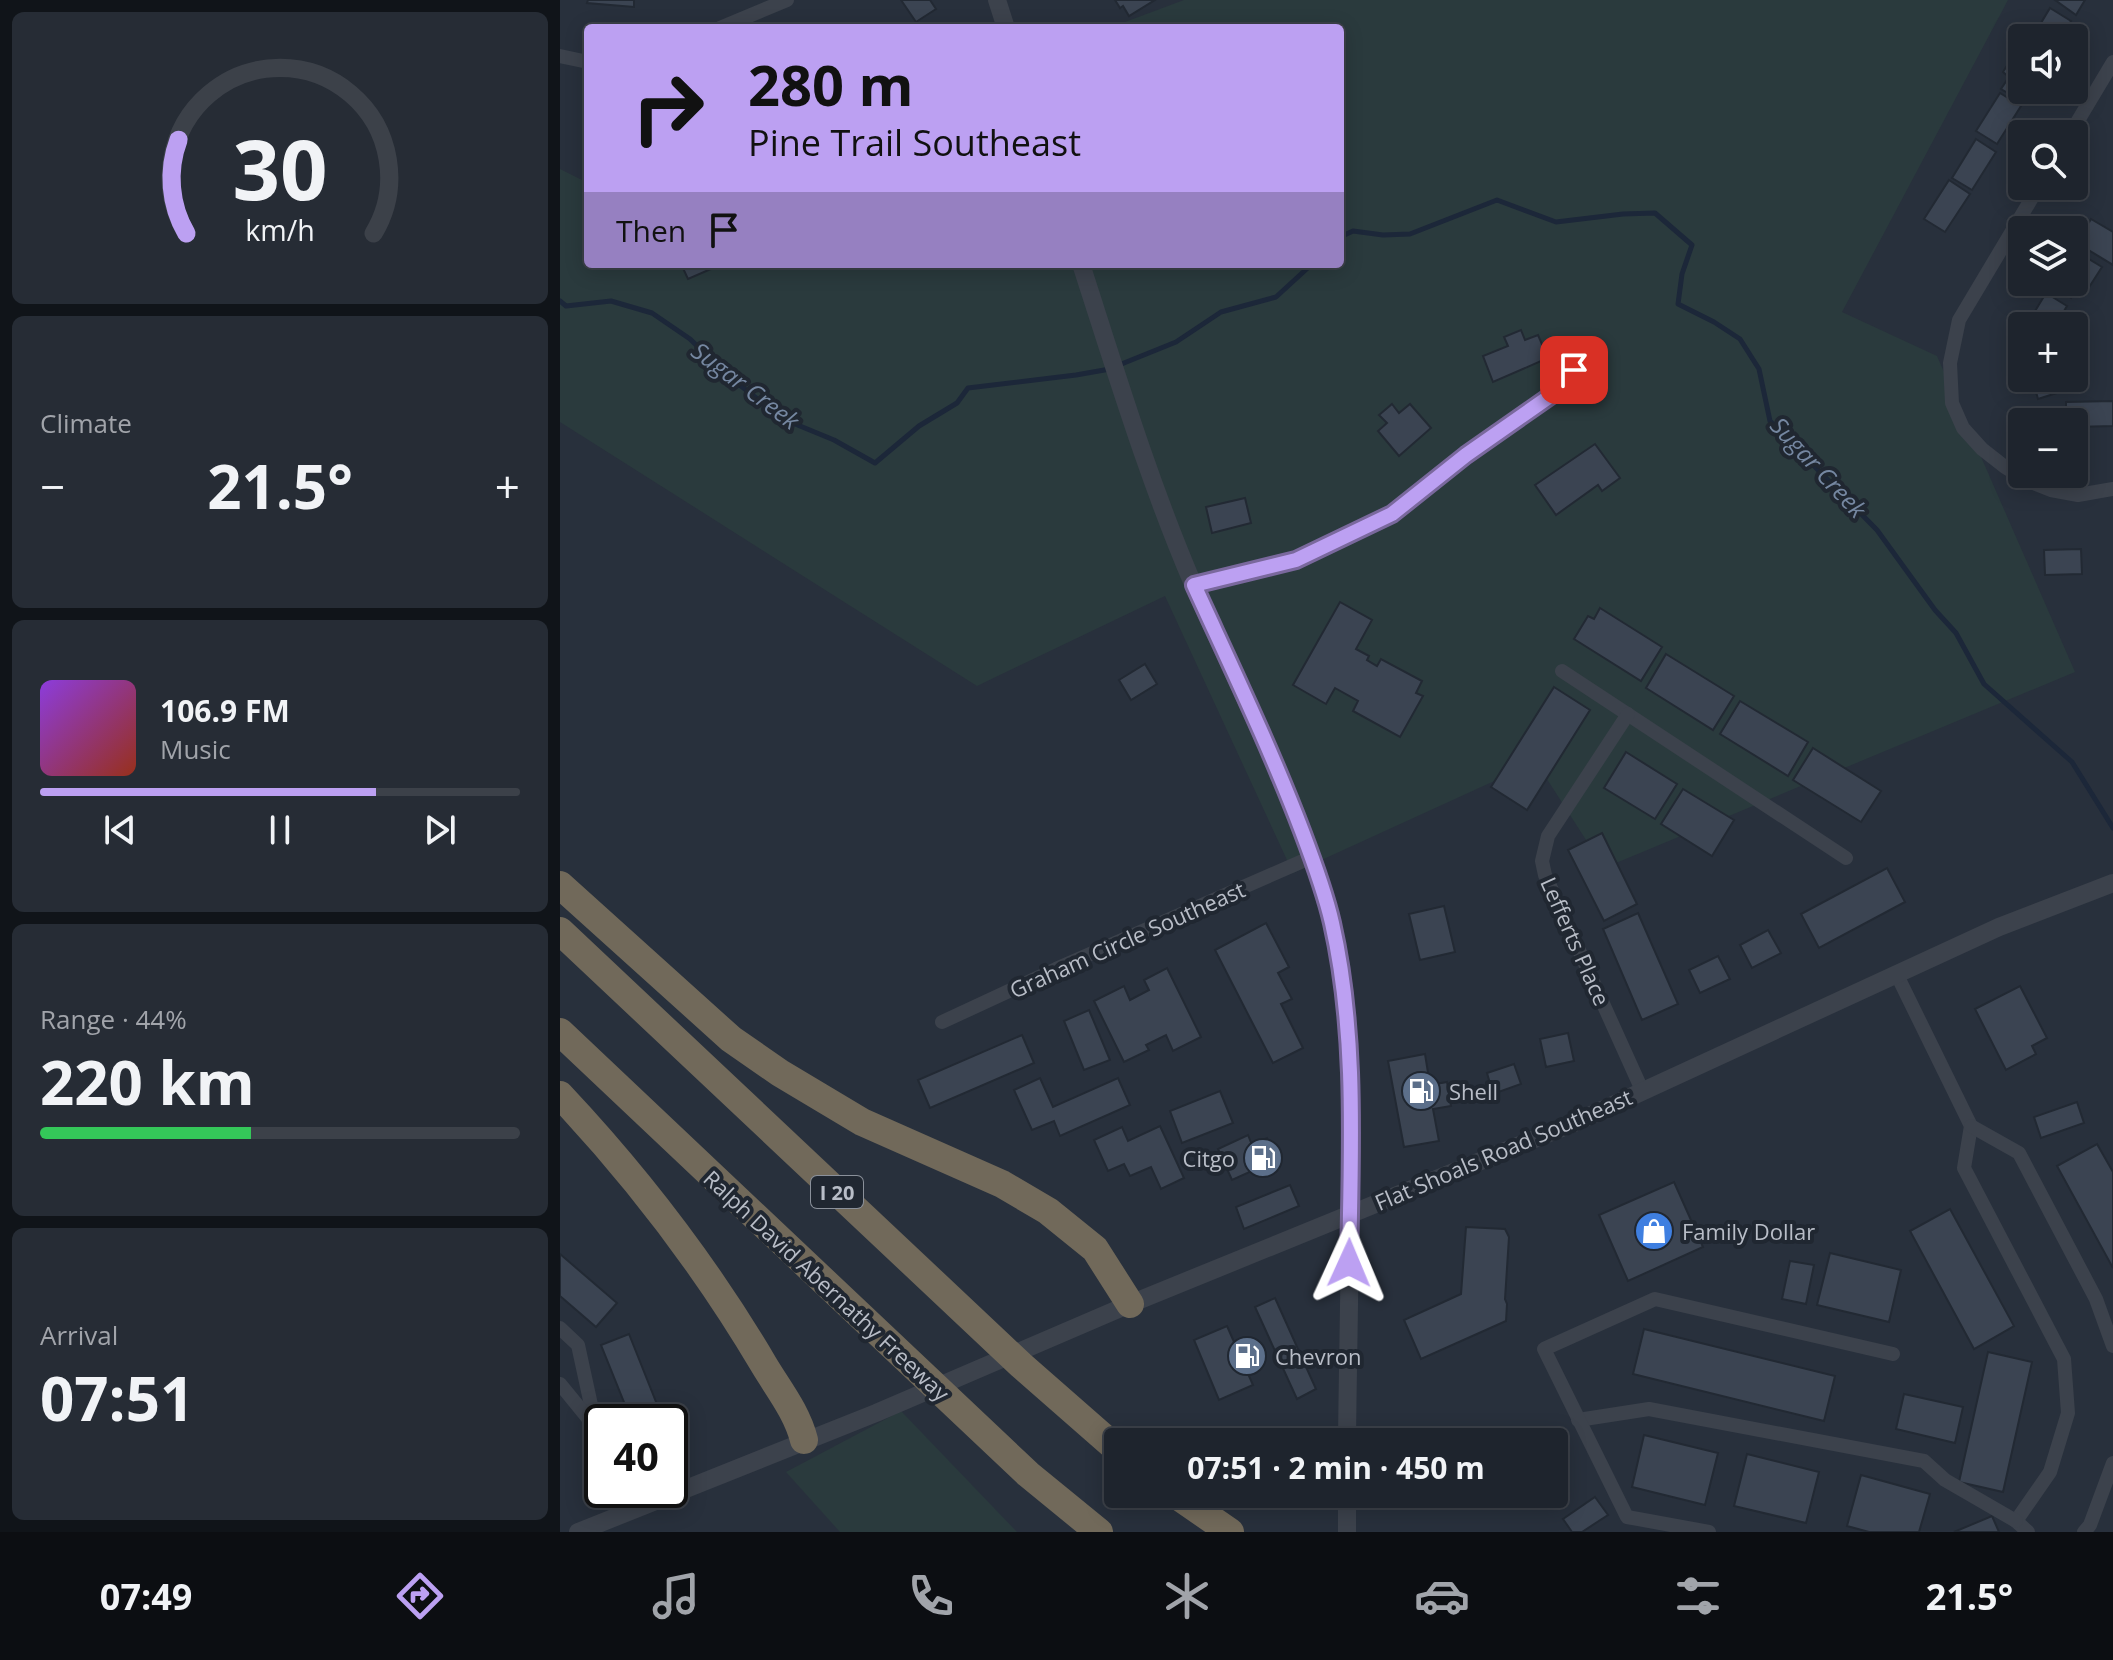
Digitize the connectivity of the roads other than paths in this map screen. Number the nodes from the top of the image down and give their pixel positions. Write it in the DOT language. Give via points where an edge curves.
graph roads {
  1 [pos="787,0"];
  2 [pos="997,0"];
  3 [pos="730,24"];
  4 [pos="1005,24"];
  5 [pos="560,56"];
  6 [pos="584,61"];
  7 [pos="2113,62"];
  8 [pos="2078,120"];
  9 [pos="2031,200"];
  10 [pos="1082,268"];
  11 [pos="1574,370"];
  12 [pos="2113,489"];
  13 [pos="1194,585"];
  14 [pos="1562,671"];
  15 [pos="1628,714"];
  16 [pos="1312,857"];
  17 [pos="1846,858"];
  18 [pos="2113,883"];
  19 [pos="560,885"];
  20 [pos="560,931"];
  21 [pos="1896,973"];
  22 [pos="942,1022"];
  23 [pos="560,1032"];
  24 [pos="1642,1090"];
  25 [pos="560,1095"];
  26 [pos="1971,1126"];
  27 [pos="1350,1214"];
  28 [pos="1130,1304"];
  29 [pos="560,1328"];
  30 [pos="2113,1346"];
  31 [pos="1893,1354"];
  32 [pos="560,1384"];
  33 [pos="592,1404"];
  34 [pos="584,1415"];
  35 [pos="1578,1420"];
  36 [pos="1347,1428"];
  37 [pos="1104,1439"];
  38 [pos="804,1440"];
  39 [pos="2113,1463"];
  40 [pos="1195,1508"];
  41 [pos="1347,1508"];
  42 [pos="636,1509"];
  43 [pos="2016,1521"];
  44 [pos="1628,1524"];
  45 [pos="578,1532"];
  46 [pos="1099,1532"];
  47 [pos="1230,1532"];
  48 [pos="1347,1532"];
  49 [pos="1709,1532"];
  50 [pos="2028,1532"];
  51 [pos="2084,1532"];
  1 -- 3 [label="street"];
  2 -- 4 [label="street"];
  5 -- 6 [label="street"];
  7 -- 8 [label="street"];
  9 -- 12 [label="street" via="1959,320 1950,363 1952,403 1963,428 1982,449 2028,481 2078,495"];
  10 -- 13 [label="street" via="1150,480"];
  11 -- 13 [label="street" via="1556,392 1392,514 1296,560"];
  13 -- 16 [label="street" via="1281,775"];
  14 -- 15 [label="street"];
  15 -- 17 [label="street"];
  15 -- 24 [label="street, Lefferts Place" via="1548,836 1542,861"];
  16 -- 22 [label="street, Graham Circle Southeast"];
  16 -- 27 [label="street" via="1332,921 1341,974 1350,1067"];
  18 -- 21 [label="street, Flat Shoals Road Southeast"];
  19 -- 28 [label="highway" via="731,1039 780,1073 862,1122 1002,1184 1048,1211 1095,1249"];
  20 -- 37 [label="highway, I 20"];
  21 -- 24 [label="street, Flat Shoals Road Southeast"];
  21 -- 26 [label="street"];
  23 -- 46 [label="highway, Ralph David Abernathy Freeway" via="1016,1463"];
  24 -- 27 [label="street, Flat Shoals Road Southeast"];
  25 -- 38 [label="highway" via="670,1222 799,1418"];
  26 -- 30 [label="street" via="2019,1153 2096,1299"];
  26 -- 43 [label="street" via="1964,1168 2064,1359 2068,1413 2050,1472"];
  27 -- 28 [label="street, Flat Shoals Road Southeast"];
  27 -- 36 [label="street"];
  28 -- 38 [label="street, Flat Shoals Road Southeast"];
  29 -- 33 [label="street" via="578,1345"];
  31 -- 35 [label="street" via="1655,1299 1544,1349"];
  32 -- 34 [label="street"];
  35 -- 43 [label="street" via="1649,1409 1924,1461 1945,1480"];
  35 -- 44 [label="street"];
  38 -- 42 [label="street, Flat Shoals Road Southeast"];
  39 -- 51 [label="street"];
  40 -- 47 [label="highway"];
  41 -- 48 [label="street"];
  42 -- 45 [label="street, Flat Shoals Road Southeast"];
  43 -- 50 [label="street"];
  44 -- 49 [label="street"];
}
